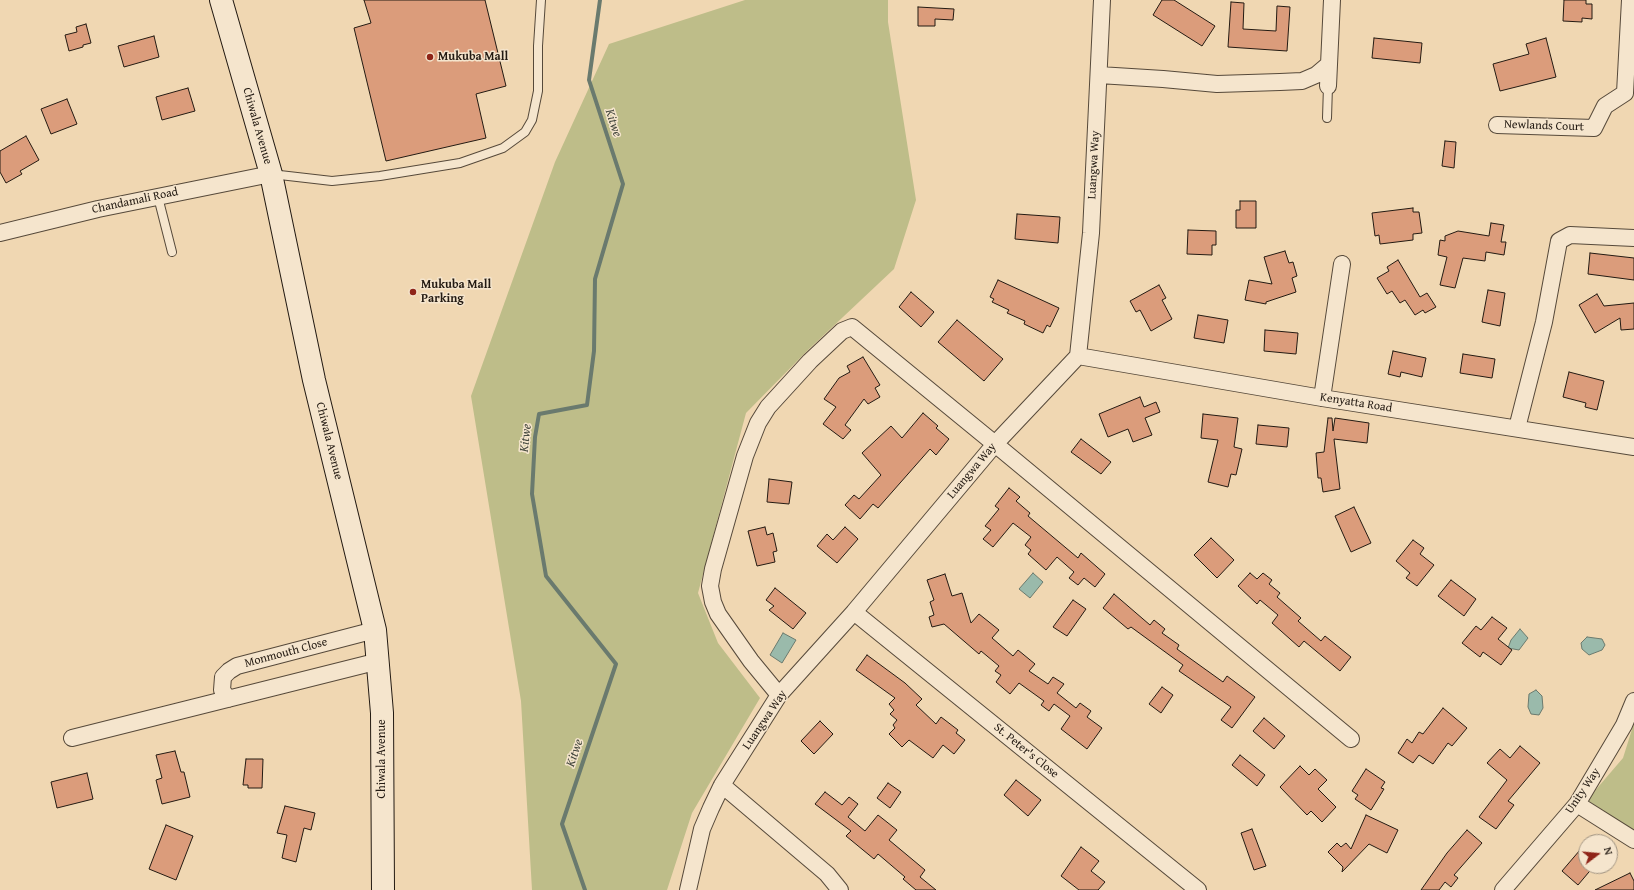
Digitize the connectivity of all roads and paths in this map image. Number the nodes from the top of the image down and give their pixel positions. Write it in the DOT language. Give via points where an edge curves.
graph roads {
  1 [pos="221,0"];
  2 [pos="541,0"];
  3 [pos="1102,0"];
  4 [pos="1332,0"];
  5 [pos="1630,0"];
  6 [pos="1329,64"];
  7 [pos="1099,75"];
  8 [pos="1328,86"];
  9 [pos="1327,118"];
  10 [pos="1497,125"];
  11 [pos="271,174"];
  12 [pos="158,196"];
  13 [pos="0,233"];
  14 [pos="1634,238"];
  15 [pos="172,252"];
  16 [pos="1342,264"];
  17 [pos="1078,356"];
  18 [pos="1322,398"];
  19 [pos="1517,428"];
  20 [pos="995,444"];
  21 [pos="1634,447"];
  22 [pos="854,612"];
  23 [pos="375,630"];
  24 [pos="379,661"];
  25 [pos="779,695"];
  26 [pos="228,699"];
  27 [pos="1634,701"];
  28 [pos="72,738"];
  29 [pos="1351,739"];
  30 [pos="722,785"];
  31 [pos="1577,804"];
  32 [pos="1634,840"];
  33 [pos="383,890"];
  34 [pos="688,890"];
  35 [pos="840,890"];
  36 [pos="1198,890"];
  37 [pos="1503,890"];
  1 -- 11 [label="main road, Chiwala Avenue"];
  2 -- 11 [label="lane" via="538,91 532,120 525,132 503,148 460,163 380,176 332,181"];
  3 -- 7 [label="street, Luangwa Way"];
  4 -- 6 [label="street"];
  5 -- 10 [label="street, Newlands Court" via="1626,93 1605,106 1594,128"];
  6 -- 7 [label="street" via="1316,75 1302,81 1217,84"];
  6 -- 8 [label="street"];
  7 -- 17 [label="street, Luangwa Way" via="1091,233"];
  8 -- 9 [label="lane"];
  11 -- 12 [label="street, Chandamali Road"];
  11 -- 23 [label="main road, Chiwala Avenue" via="314,380"];
  12 -- 13 [label="street, Chandamali Road"];
  12 -- 15 [label="lane"];
  14 -- 19 [label="street" via="1570,235 1559,241 1544,322"];
  16 -- 18 [label="street"];
  17 -- 18 [label="street, Kenyatta Road"];
  17 -- 20 [label="street, Luangwa Way"];
  18 -- 19 [label="street, Kenyatta Road"];
  19 -- 21 [label="street, Kenyatta Road"];
  20 -- 22 [label="street, Luangwa Way"];
  20 -- 25 [label="street" via="852,327 842,331 784,388 758,423 745,456 710,586 718,614"];
  20 -- 29 [label="street"];
  22 -- 25 [label="street, Luangwa Way"];
  22 -- 36 [label="street, St. Peter's Close"];
  23 -- 24 [label="main road, Chiwala Avenue"];
  23 -- 26 [label="street, Monmouth Close" via="238,666 222,678 222,690"];
  24 -- 26 [label="street"];
  24 -- 33 [label="main road, Chiwala Avenue" via="382,713"];
  25 -- 30 [label="street, Luangwa Way"];
  26 -- 28 [label="street"];
  27 -- 31 [label="street, Unity Way" via="1624,725"];
  30 -- 34 [label="street, Luangwa Way" via="702,830"];
  30 -- 35 [label="street" via="827,874"];
  31 -- 32 [label="street"];
  31 -- 37 [label="street, Unity Way"];
}
